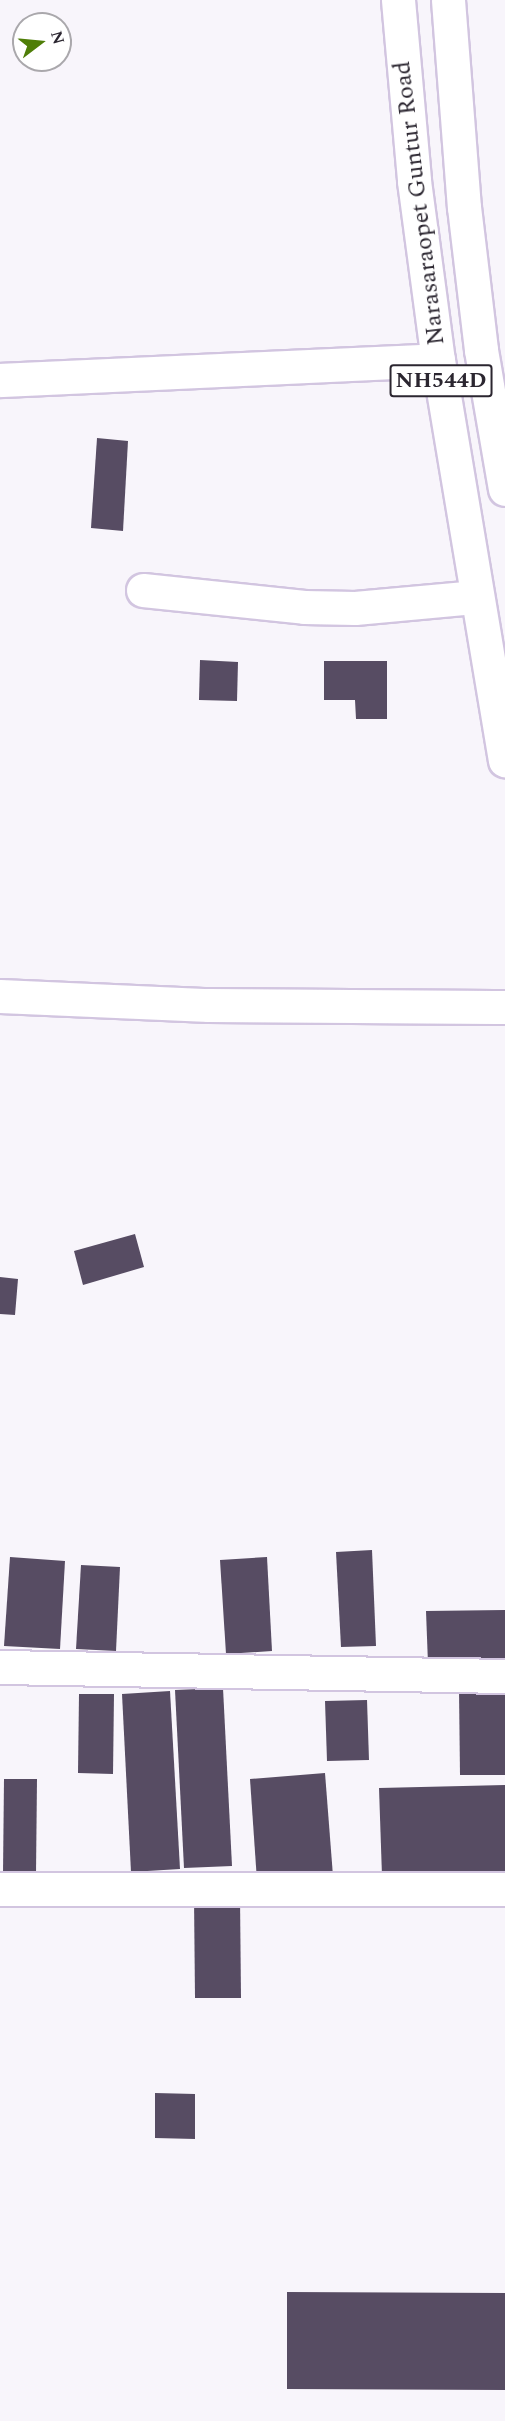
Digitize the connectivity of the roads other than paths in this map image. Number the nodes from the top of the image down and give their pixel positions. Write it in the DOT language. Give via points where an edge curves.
graph roads {
  1 [pos="398,0"];
  2 [pos="448,0"];
  3 [pos="438,360"];
  4 [pos="0,380"];
  5 [pos="505,489"];
  6 [pos="143,590"];
  7 [pos="477,597"];
  8 [pos="505,760"];
  9 [pos="0,996"];
  10 [pos="505,1007"];
  11 [pos="0,1667"];
  12 [pos="505,1676"];
  13 [pos="505,1888"];
  14 [pos="0,1889"];
  1 -- 3 [label="main road, Narasaraopet Guntur Road / NH544D" via="414,181"];
  2 -- 5 [label="main road, Narasaraopet Guntur Road / NH544D" via="464,207 481,350"];
  3 -- 4 [label="main road"];
  3 -- 7 [label="main road, Narasaraopet Guntur Road / NH544D"];
  6 -- 7 [label="main road" via="304,607 355,608"];
  7 -- 8 [label="main road, Narasaraopet Guntur Road / NH544D"];
  9 -- 10 [label="main road" via="209,1005"];
  11 -- 12 [label="main road"];
  13 -- 14 [label="main road"];
}
